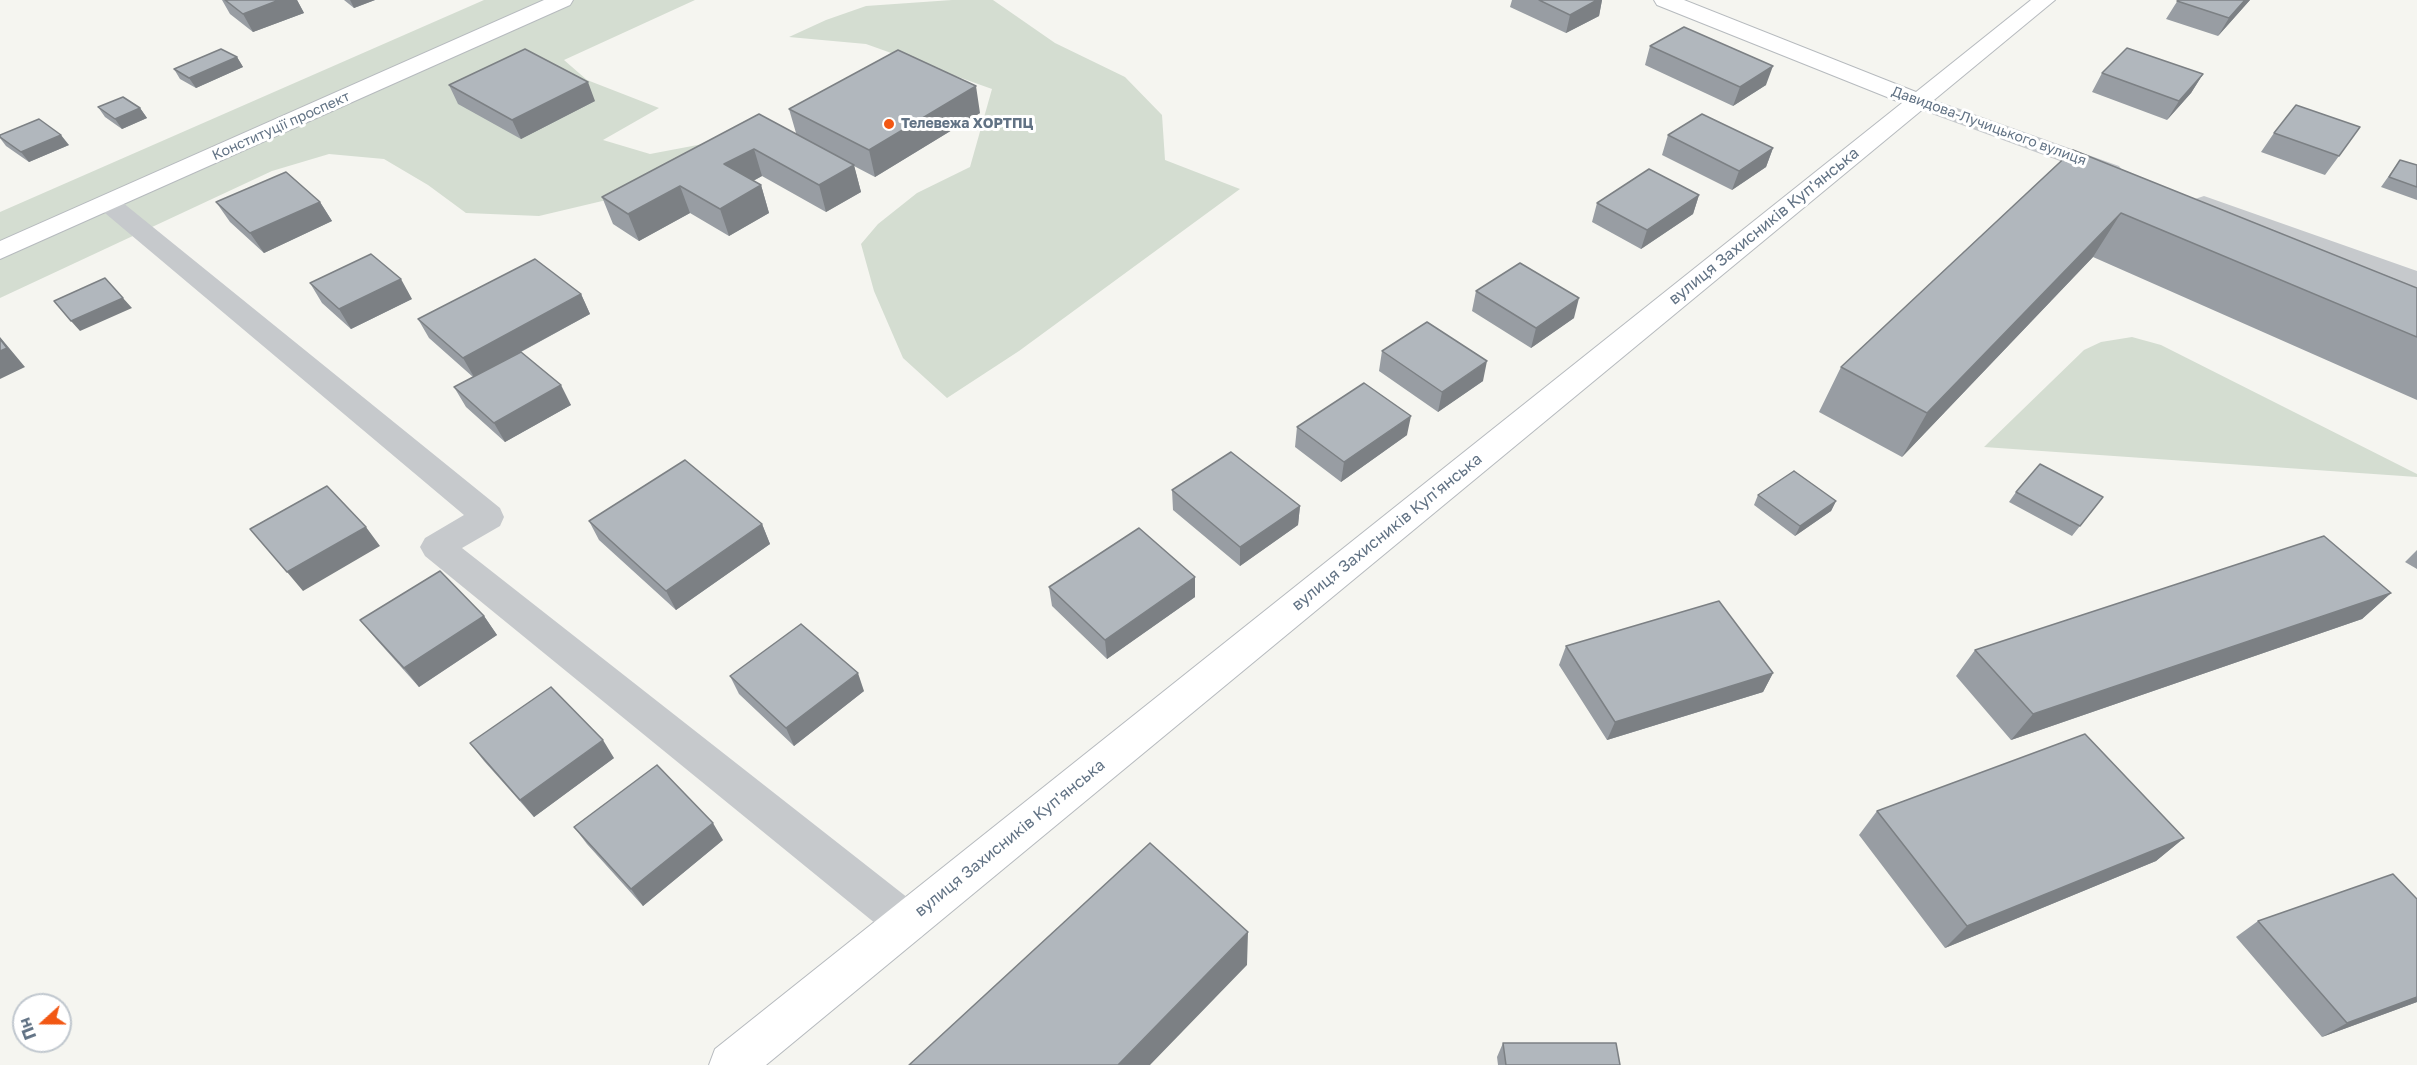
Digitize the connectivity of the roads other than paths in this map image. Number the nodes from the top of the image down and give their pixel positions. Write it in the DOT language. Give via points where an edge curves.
graph roads {
  1 [pos="562,0"];
  2 [pos="1665,0"];
  3 [pos="2044,0"];
  4 [pos="1918,101"];
  5 [pos="2128,177"];
  6 [pos="2184,197"];
  7 [pos="108,203"];
  8 [pos="0,251"];
  9 [pos="2417,281"];
  10 [pos="906,923"];
  11 [pos="731,1065"];
  1 -- 7 [label="main road, Конституції проспект"];
  2 -- 4 [label="main road, Давидова-Лучицького вулиця"];
  3 -- 4 [label="main road, вулиця Захисників Куп'янська"];
  4 -- 5 [label="street, Давидова-Лучицького вулиця"];
  4 -- 10 [label="main road, вулиця Захисників Куп'янська"];
  6 -- 9 [label="street"];
  7 -- 8 [label="main road, Конституції проспект"];
  7 -- 10 [label="street" via="488,517 437,548"];
  10 -- 11 [label="main road, вулиця Захисників Куп'янська"];
}
